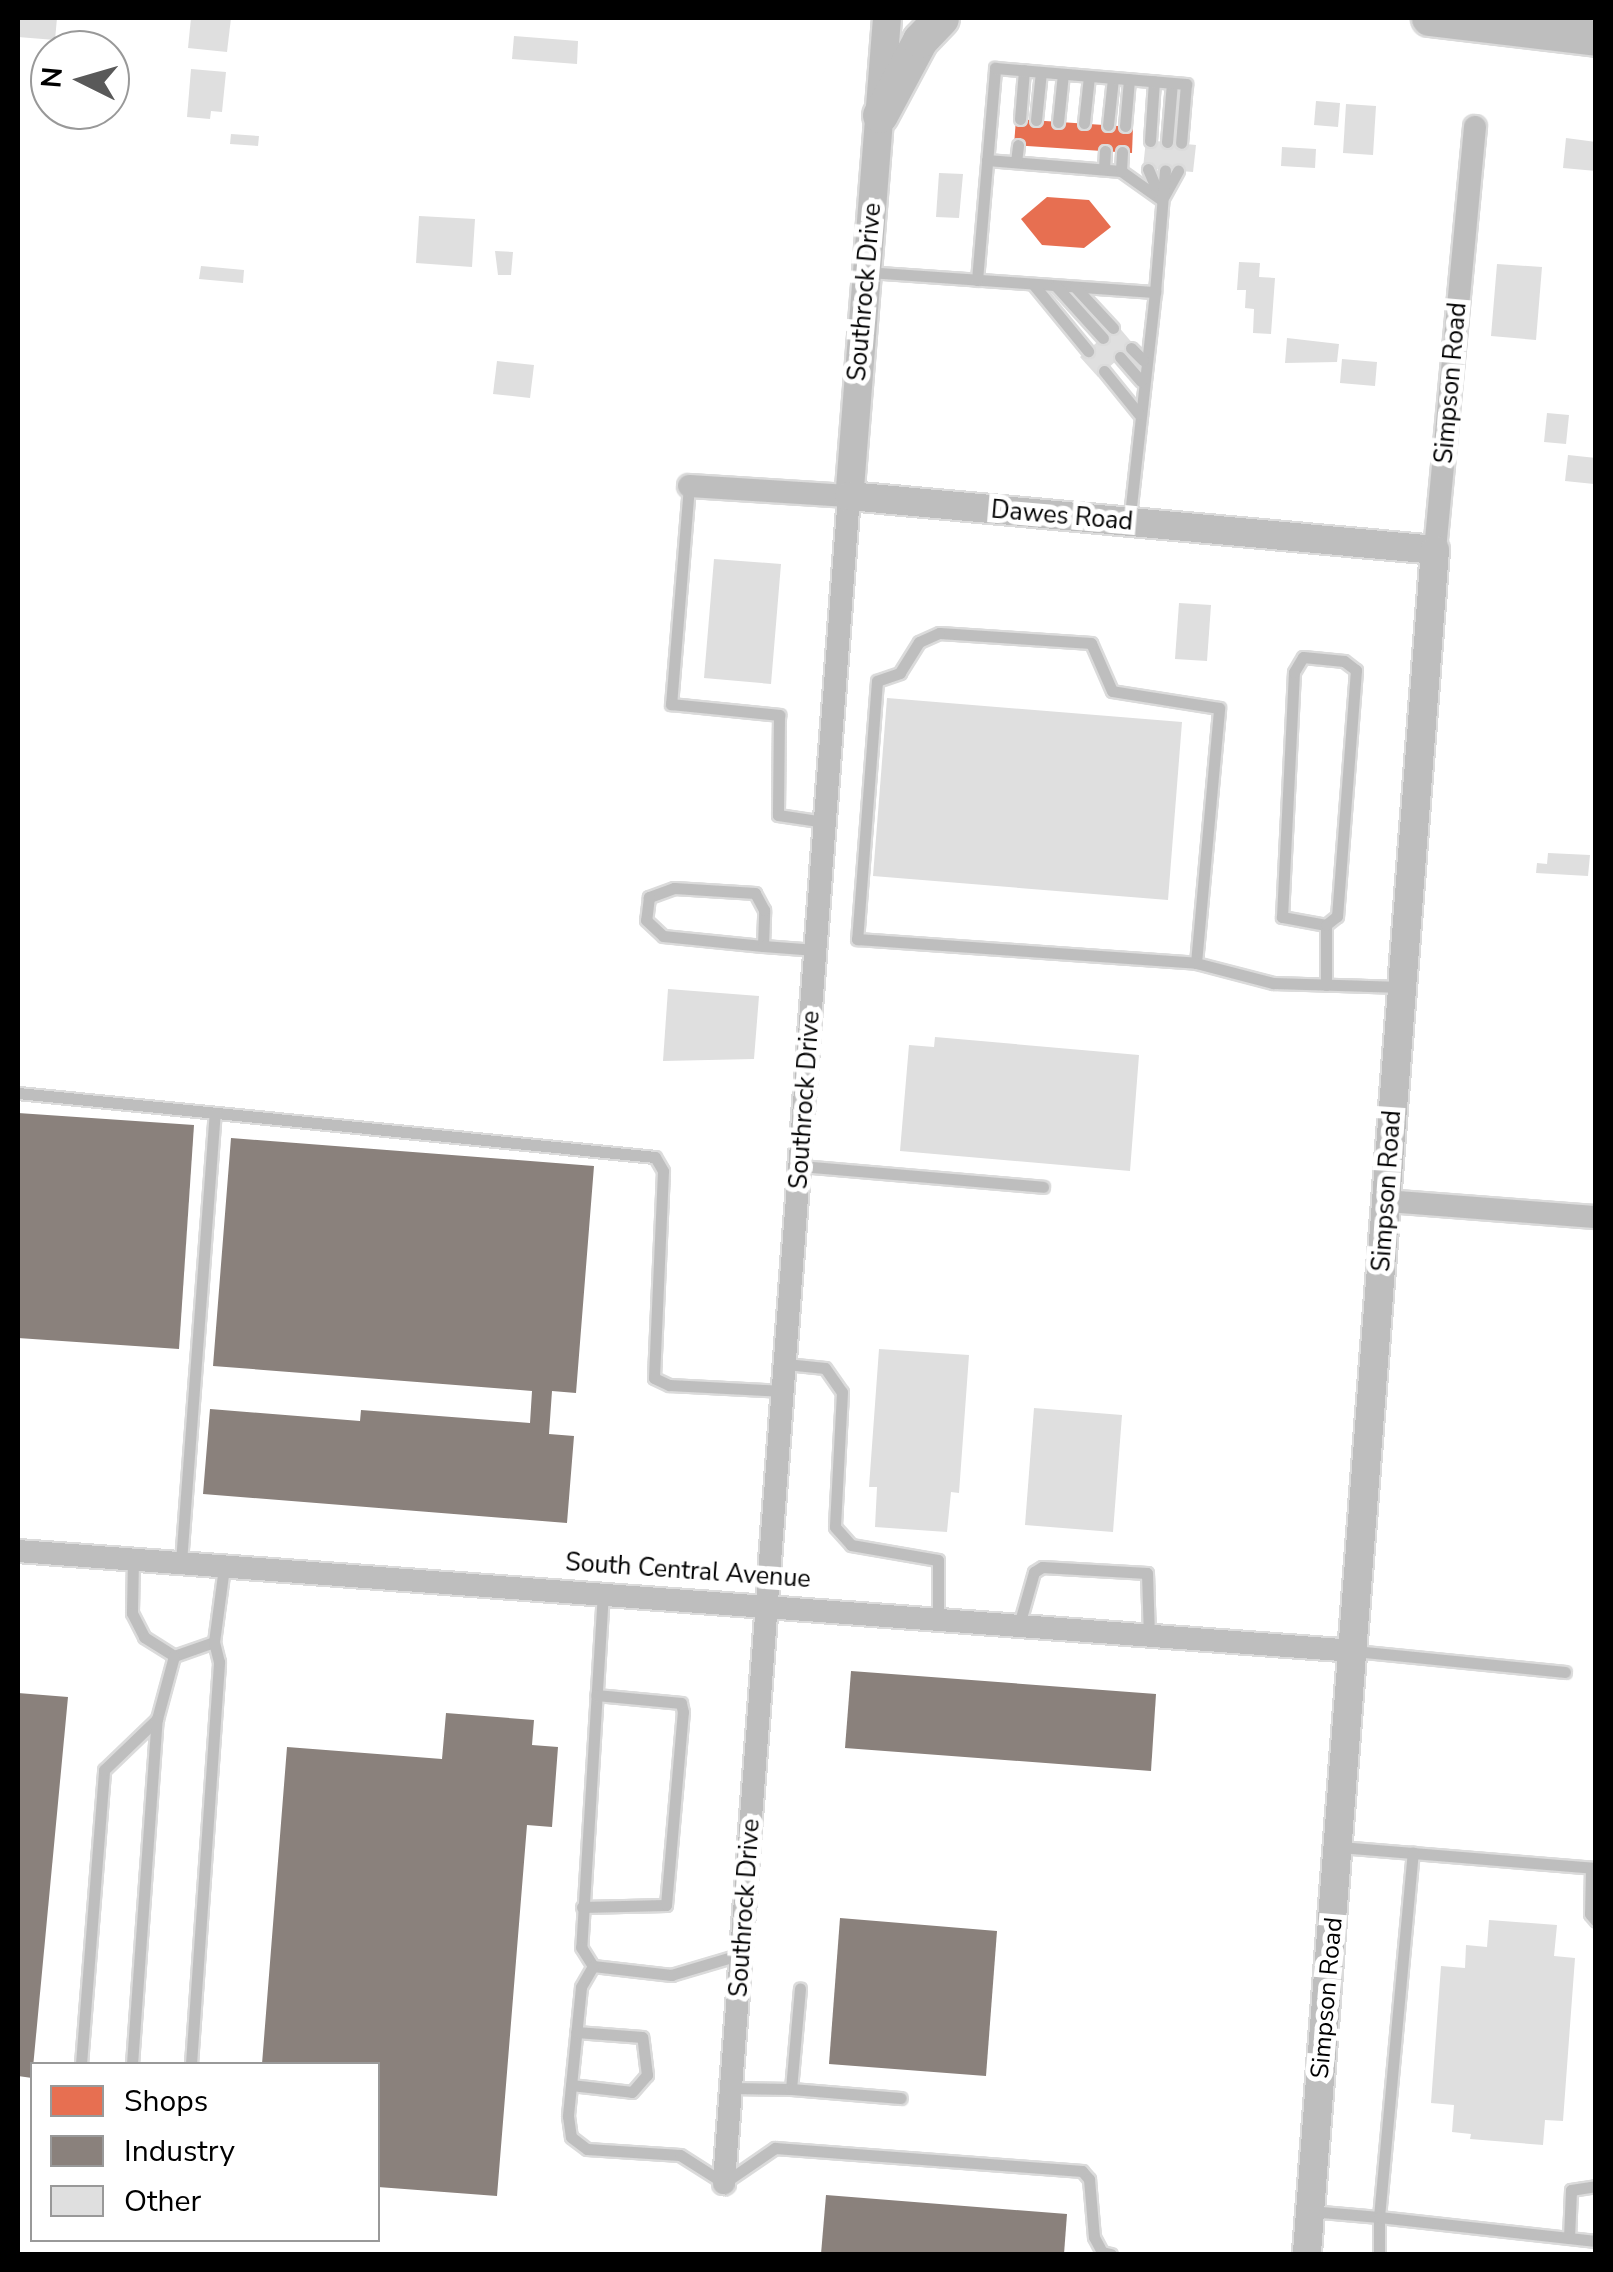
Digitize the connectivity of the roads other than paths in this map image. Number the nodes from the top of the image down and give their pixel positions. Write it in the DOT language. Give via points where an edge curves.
graph roads {
  1 [pos="887,18"];
  2 [pos="941,18"];
  3 [pos="1429,18"];
  4 [pos="1596,38"];
  5 [pos="1024,70"];
  6 [pos="1041,72"];
  7 [pos="1062,74"];
  8 [pos="1089,76"];
  9 [pos="1113,78"];
  10 [pos="1129,79"];
  11 [pos="1154,81"];
  12 [pos="880,115"];
  13 [pos="1020,119"];
  14 [pos="1036,120"];
  15 [pos="1058,122"];
  16 [pos="1084,123"];
  17 [pos="1108,125"];
  18 [pos="1125,126"];
  19 [pos="1475,127"];
  20 [pos="1150,141"];
  21 [pos="1174,143"];
  22 [pos="1018,145"];
  23 [pos="1033,146"];
  24 [pos="1056,148"];
  25 [pos="1082,150"];
  26 [pos="1105,151"];
  27 [pos="1122,152"];
  28 [pos="987,160"];
  29 [pos="1016,162"];
  30 [pos="1031,163"];
  31 [pos="1055,165"];
  32 [pos="1080,167"];
  33 [pos="1148,168"];
  34 [pos="1104,169"];
  35 [pos="1121,170"];
  36 [pos="1171,171"];
  37 [pos="1162,200"];
  38 [pos="867,272"];
  39 [pos="977,280"];
  40 [pos="1032,284"];
  41 [pos="1056,286"];
  42 [pos="1075,287"];
  43 [pos="1155,292"];
  44 [pos="1113,328"];
  45 [pos="1103,338"];
  46 [pos="1130,348"];
  47 [pos="1088,351"];
  48 [pos="1120,357"];
  49 [pos="1143,360"];
  50 [pos="1104,371"];
  51 [pos="1141,381"];
  52 [pos="1139,414"];
  53 [pos="688,486"];
  54 [pos="849,496"];
  55 [pos="1129,522"];
  56 [pos="1435,550"];
  57 [pos="825,822"];
  58 [pos="1326,925"];
  59 [pos="762,946"];
  60 [pos="816,950"];
  61 [pos="1196,962"];
  62 [pos="1326,984"];
  63 [pos="1402,987"];
  64 [pos="18,1093"];
  65 [pos="215,1113"];
  66 [pos="800,1166"];
  67 [pos="1043,1187"];
  68 [pos="1386,1201"];
  69 [pos="1596,1217"];
  70 [pos="786,1364"];
  71 [pos="784,1391"];
  72 [pos="18,1551"];
  73 [pos="133,1559"];
  74 [pos="181,1562"];
  75 [pos="224,1566"];
  76 [pos="603,1592"];
  77 [pos="768,1604"];
  78 [pos="938,1618"];
  79 [pos="1019,1625"];
  80 [pos="1149,1636"];
  81 [pos="214,1642"];
  82 [pos="1355,1652"];
  83 [pos="174,1656"];
  84 [pos="1565,1672"];
  85 [pos="596,1696"];
  86 [pos="157,1719"];
  87 [pos="1339,1847"];
  88 [pos="1413,1853"];
  89 [pos="1594,1868"];
  90 [pos="582,1908"];
  91 [pos="1596,1921"];
  92 [pos="742,1954"];
  93 [pos="593,1966"];
  94 [pos="800,1988"];
  95 [pos="576,2032"];
  96 [pos="81,2062"];
  97 [pos="132,2062"];
  98 [pos="191,2062"];
  99 [pos="571,2085"];
  100 [pos="731,2088"];
  101 [pos="791,2089"];
  102 [pos="901,2098"];
  103 [pos="724,2183"];
  104 [pos="1596,2186"];
  105 [pos="1310,2212"];
  106 [pos="1379,2217"];
  107 [pos="1569,2238"];
  108 [pos="1596,2241"];
  109 [pos="1111,2254"];
  110 [pos="1306,2254"];
  111 [pos="1380,2254"];
  1 -- 12 [label="street, Southrock Drive"];
  2 -- 12 [label="main road" via="920,40"];
  3 -- 4 [label="main road"];
  5 -- 6 [label="lane"];
  5 -- 13 [label="lane"];
  5 -- 28 [label="lane" via="995,68"];
  6 -- 7 [label="lane"];
  6 -- 14 [label="lane"];
  7 -- 8 [label="lane"];
  7 -- 15 [label="lane"];
  8 -- 9 [label="lane"];
  8 -- 16 [label="lane"];
  9 -- 10 [label="lane"];
  9 -- 17 [label="lane"];
  10 -- 11 [label="lane"];
  10 -- 18 [label="lane"];
  11 -- 20 [label="lane"];
  11 -- 21 [label="lane" via="1172,83"];
  12 -- 38 [label="street, Southrock Drive"];
  19 -- 56 [label="street, Simpson Road"];
  22 -- 29 [label="lane"];
  23 -- 30 [label="lane"];
  24 -- 31 [label="lane"];
  25 -- 32 [label="lane"];
  26 -- 34 [label="lane"];
  27 -- 35 [label="lane"];
  28 -- 29 [label="lane"];
  28 -- 39 [label="lane"];
  29 -- 30 [label="lane"];
  30 -- 31 [label="lane"];
  31 -- 32 [label="lane"];
  32 -- 34 [label="lane"];
  33 -- 37 [label="lane"];
  34 -- 35 [label="lane"];
  35 -- 37 [label="lane"];
  36 -- 37 [label="lane"];
  37 -- 43 [label="lane"];
  38 -- 39 [label="lane"];
  38 -- 54 [label="street, Southrock Drive"];
  39 -- 40 [label="lane"];
  40 -- 41 [label="lane"];
  40 -- 47 [label="lane"];
  41 -- 42 [label="lane"];
  41 -- 45 [label="lane"];
  42 -- 43 [label="lane"];
  42 -- 44 [label="lane"];
  43 -- 49 [label="lane"];
  46 -- 49 [label="lane"];
  48 -- 51 [label="lane"];
  49 -- 51 [label="lane"];
  50 -- 52 [label="lane"];
  51 -- 52 [label="lane"];
  52 -- 55 [label="lane"];
  53 -- 54 [label="street, Dawes Road"];
  53 -- 57 [label="lane" via="672,704 779,716 778,815"];
  54 -- 55 [label="street, Dawes Road"];
  54 -- 57 [label="street, Southrock Drive"];
  55 -- 56 [label="street, Dawes Road"];
  56 -- 63 [label="street, Simpson Road"];
  57 -- 60 [label="street, Southrock Drive"];
  58 -- 58 [label="lane" via="1282,917 1294,672 1303,657 1344,661 1356,670 1338,916"];
  58 -- 62 [label="lane"];
  59 -- 59 [label="lane" via="662,936 646,920 649,896 674,888 755,893 764,910"];
  59 -- 60 [label="lane"];
  60 -- 66 [label="street, Southrock Drive"];
  61 -- 61 [label="lane" via="857,939 877,680 900,673 920,642 938,633 1092,643 1112,691 1219,708"];
  61 -- 62 [label="lane" via="1273,983"];
  62 -- 63 [label="lane"];
  63 -- 68 [label="street, Simpson Road"];
  64 -- 65 [label="lane"];
  65 -- 71 [label="lane" via="655,1157 663,1171 654,1378"];
  65 -- 74 [label="lane"];
  66 -- 67 [label="lane"];
  66 -- 70 [label="street, Southrock Drive"];
  68 -- 69 [label="street"];
  68 -- 82 [label="street, Simpson Road"];
  70 -- 71 [label="street, Southrock Drive"];
  70 -- 78 [label="lane" via="825,1368 842,1392 835,1527 851,1544 938,1560"];
  71 -- 77 [label="street, Southrock Drive"];
  72 -- 73 [label="street, South Central Avenue"];
  73 -- 74 [label="street, South Central Avenue"];
  73 -- 83 [label="lane" via="132,1613 144,1637"];
  74 -- 75 [label="street, South Central Avenue"];
  75 -- 76 [label="street, South Central Avenue"];
  75 -- 81 [label="lane"];
  76 -- 77 [label="street, South Central Avenue"];
  76 -- 85 [label="lane"];
  77 -- 78 [label="street, South Central Avenue"];
  77 -- 92 [label="street, Southrock Drive"];
  78 -- 79 [label="street, South Central Avenue"];
  79 -- 80 [label="street, South Central Avenue"];
  79 -- 80 [label="lane" via="1034,1572 1042,1567 1147,1573"];
  80 -- 82 [label="street, South Central Avenue"];
  81 -- 83 [label="lane"];
  81 -- 98 [label="lane" via="218,1662"];
  82 -- 84 [label="lane"];
  82 -- 87 [label="street, Simpson Road"];
  83 -- 86 [label="lane"];
  85 -- 90 [label="lane"];
  85 -- 90 [label="lane" via="681,1703 683,1712 666,1905"];
  86 -- 96 [label="lane" via="104,1770"];
  86 -- 97 [label="lane"];
  87 -- 88 [label="lane"];
  87 -- 105 [label="street, Simpson Road"];
  88 -- 89 [label="lane"];
  88 -- 106 [label="lane"];
  89 -- 91 [label="lane" via="1590,1914"];
  90 -- 93 [label="lane" via="582,1947"];
  92 -- 93 [label="lane" via="672,1975"];
  92 -- 100 [label="street, Southrock Drive"];
  93 -- 95 [label="lane" via="581,1987"];
  94 -- 101 [label="lane"];
  95 -- 99 [label="lane"];
  95 -- 99 [label="lane" via="642,2037 647,2076 632,2092"];
  99 -- 103 [label="lane" via="571,2136 586,2149 680,2155"];
  100 -- 101 [label="lane"];
  100 -- 103 [label="street, Southrock Drive"];
  101 -- 102 [label="lane"];
  103 -- 109 [label="lane" via="775,2148 1082,2172 1089,2179 1094,2236 1102,2252"];
  104 -- 107 [label="lane" via="1571,2190"];
  105 -- 106 [label="lane"];
  105 -- 110 [label="street, Simpson Road"];
  106 -- 107 [label="lane"];
  106 -- 111 [label="lane"];
  107 -- 108 [label="lane"];
}
